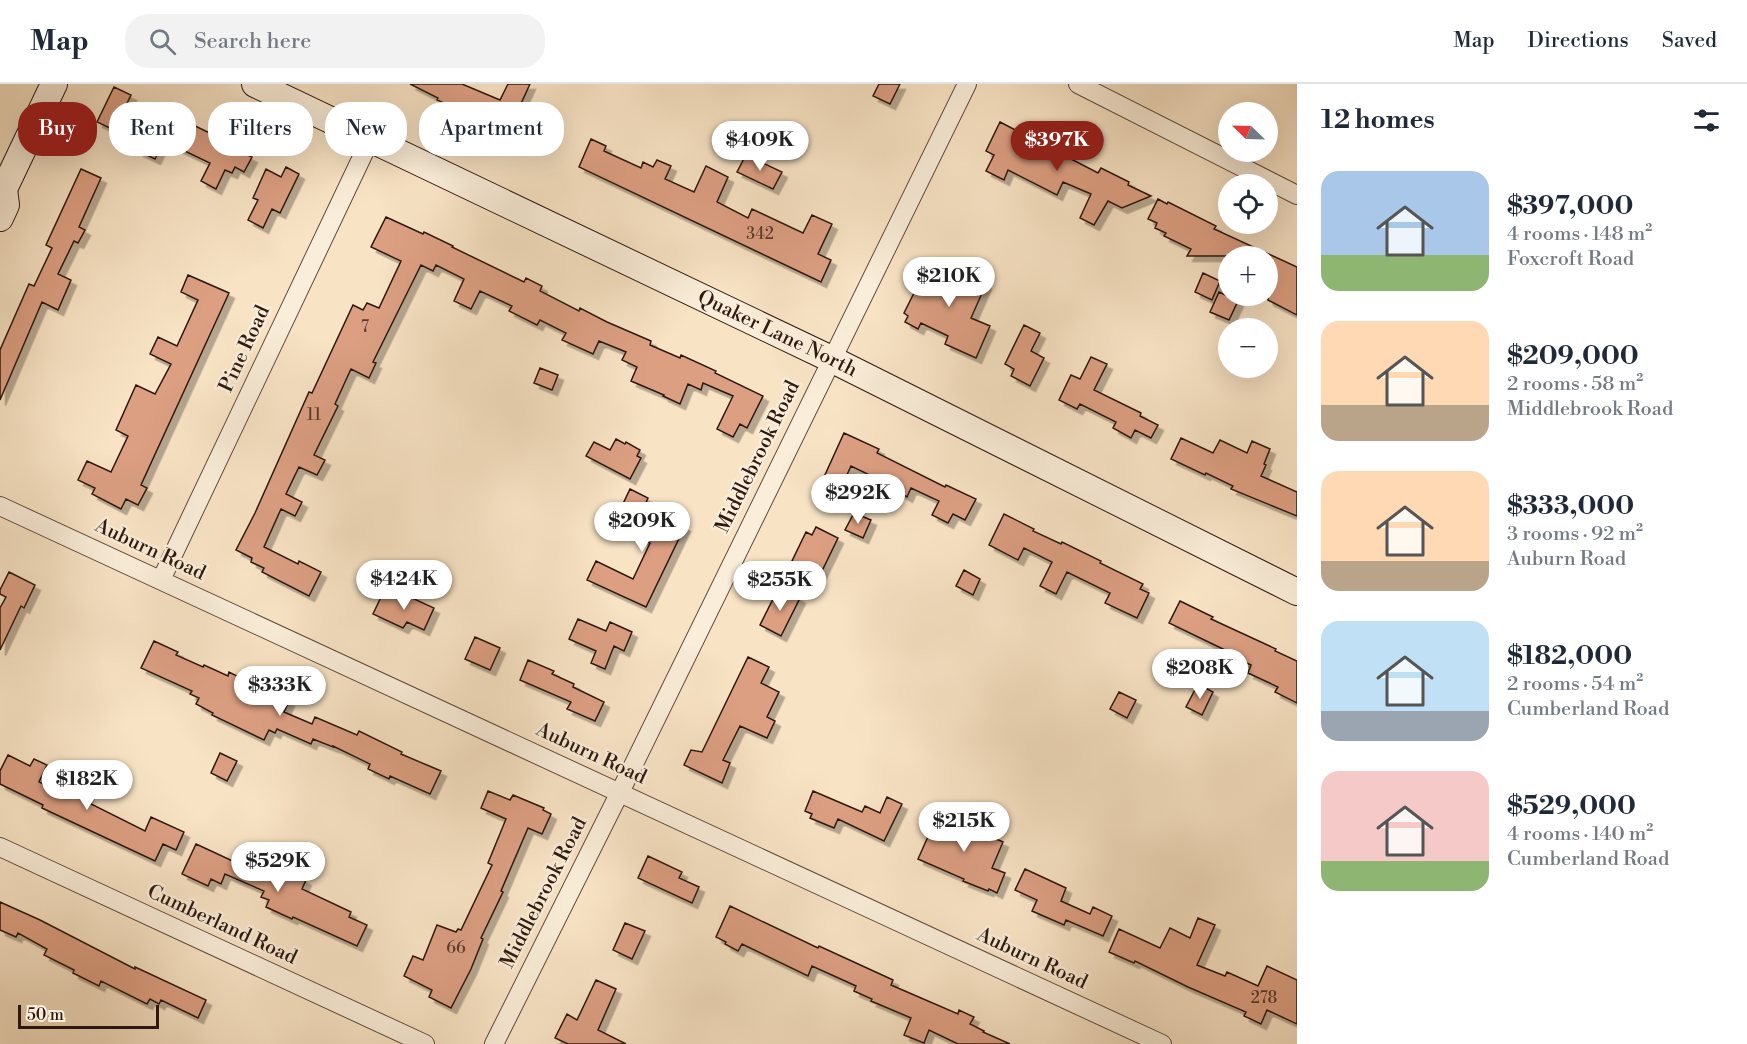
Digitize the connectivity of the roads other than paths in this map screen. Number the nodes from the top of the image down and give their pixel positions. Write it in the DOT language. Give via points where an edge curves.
graph roads {
  1 [pos="54,84"];
  2 [pos="255,84"];
  3 [pos="967,84"];
  4 [pos="1078,84"];
  5 [pos="325,117"];
  6 [pos="407,155"];
  7 [pos="362,156"];
  8 [pos="2,190"];
  9 [pos="1297,195"];
  10 [pos="0,218"];
  11 [pos="831,359"];
  12 [pos="0,506"];
  13 [pos="161,580"];
  14 [pos="1297,592"];
  15 [pos="620,792"];
  16 [pos="0,847"];
  17 [pos="425,1044"];
  18 [pos="494,1044"];
  19 [pos="1162,1044"];
  1 -- 8 [label="street"];
  2 -- 5 [label="street, Quaker Lane North"];
  3 -- 11 [label="street, Middlebrook Road"];
  4 -- 9 [label="street"];
  6 -- 11 [label="street, Quaker Lane North"];
  7 -- 13 [label="street, Pine Road"];
  8 -- 10 [label="street" via="6,205"];
  11 -- 14 [label="street, Quaker Lane North"];
  11 -- 15 [label="street, Middlebrook Road"];
  12 -- 13 [label="street, Auburn Road"];
  13 -- 15 [label="street, Auburn Road"];
  15 -- 18 [label="street, Middlebrook Road"];
  15 -- 19 [label="street, Auburn Road"];
  16 -- 17 [label="street, Cumberland Road"];
}
